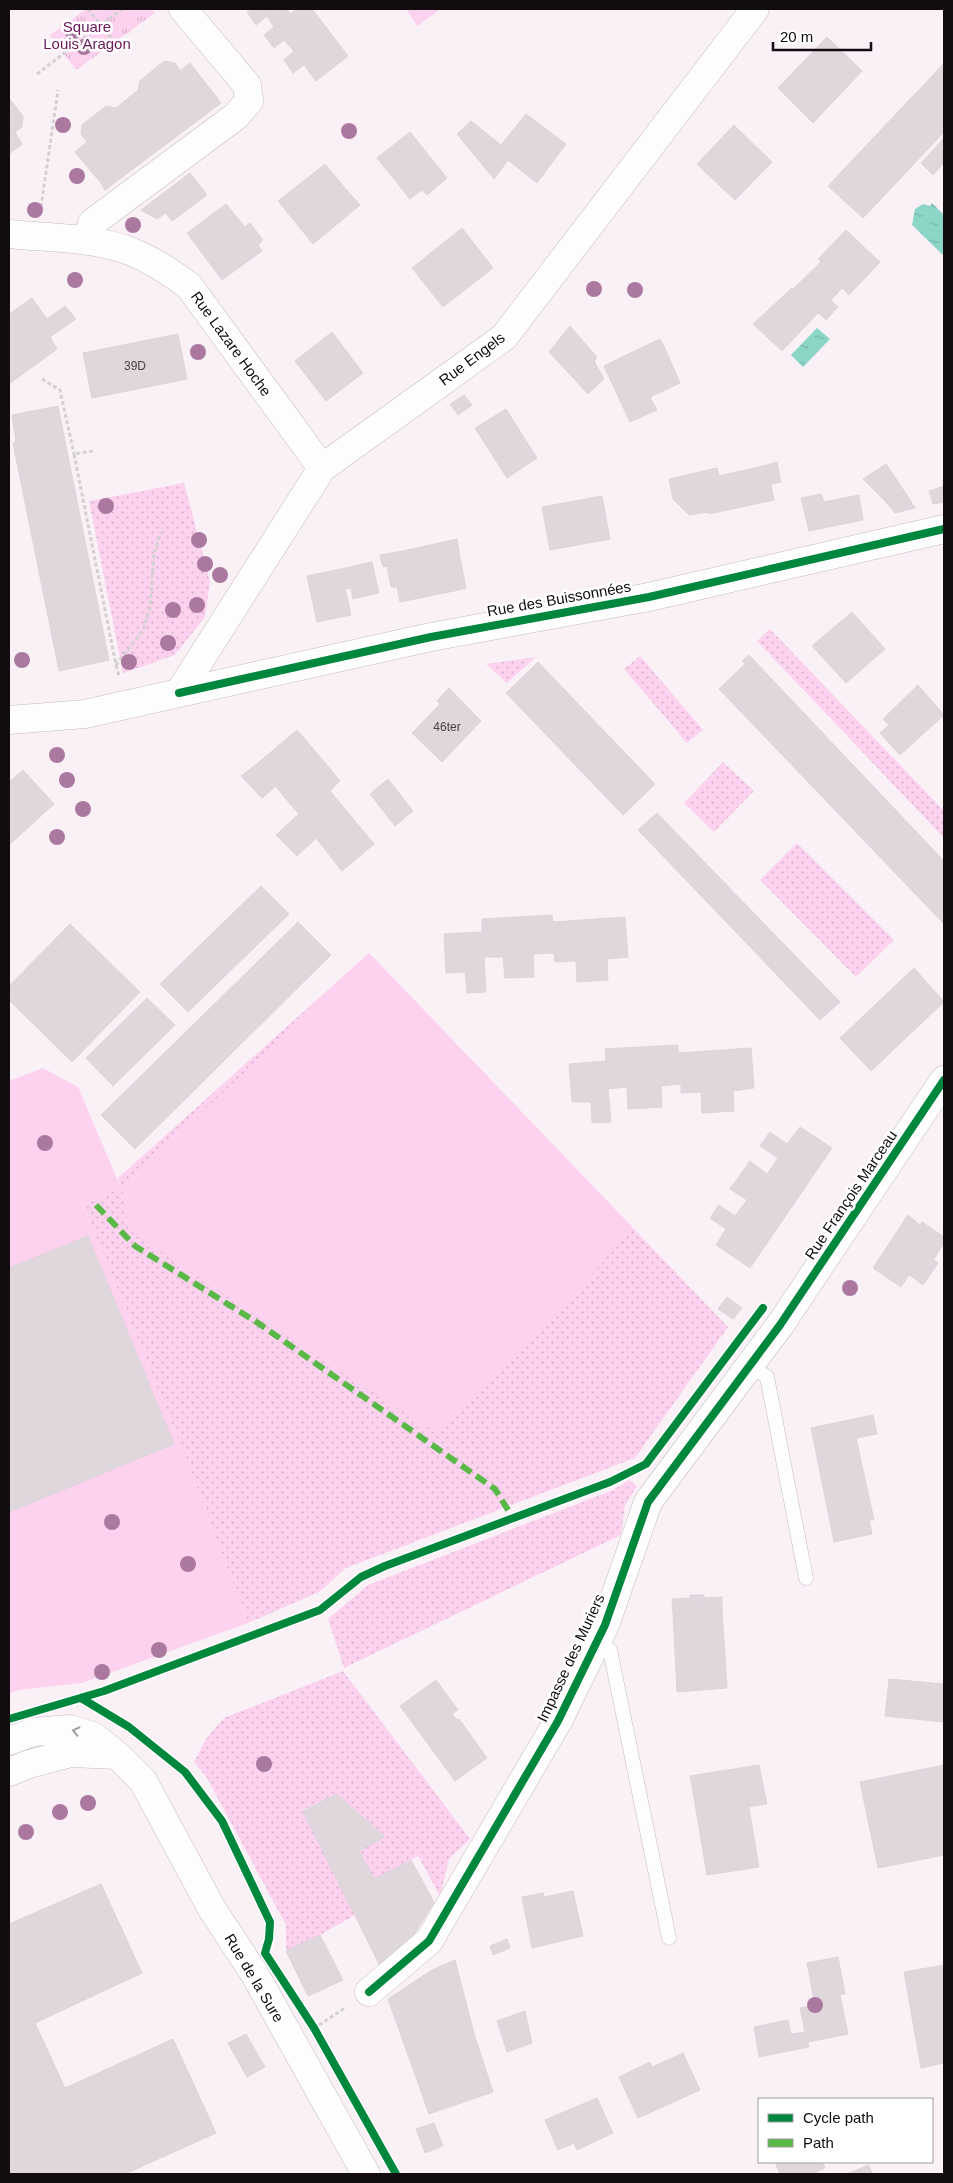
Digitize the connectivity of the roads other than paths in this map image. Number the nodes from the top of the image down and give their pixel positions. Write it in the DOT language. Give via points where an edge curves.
graph roads {
  1 [pos="183,9"];
  2 [pos="755,9"];
  3 [pos="9,234"];
  4 [pos="88,241"];
  5 [pos="322,468"];
  6 [pos="944,529"];
  7 [pos="179,693"];
  8 [pos="9,720"];
  9 [pos="944,1080"];
  10 [pos="780,1324"];
  11 [pos="750,1365"];
  12 [pos="806,1578"];
  13 [pos="595,1645"];
  14 [pos="9,1741"];
  15 [pos="117,1755"];
  16 [pos="9,1772"];
  17 [pos="669,1938"];
  18 [pos="369,1992"];
  19 [pos="366,2174"];
  1 -- 4 [label="street" via="247,85 249,101 236,116 92,223"];
  2 -- 5 [label="street, Rue Engels" via="504,337"];
  3 -- 4 [label="street, Rue Lazare Hoche"];
  4 -- 5 [label="street, Rue Lazare Hoche" via="125,250 164,268 189,286"];
  5 -- 7 [label="street, Rue Engels"];
  6 -- 7 [label="street, Rue des Buissonnées" via="649,597 431,637"];
  7 -- 8 [label="street, Rue des Buissonnées" via="85,714"];
  9 -- 10 [label="street, Rue François Marceau"];
  10 -- 11 [label="street, Impasse des Muriers"];
  11 -- 12 [label="lane" via="767,1378"];
  11 -- 13 [label="street, Impasse des Muriers" via="648,1502"];
  13 -- 17 [label="lane" via="610,1650"];
  13 -- 18 [label="street, Impasse des Muriers" via="558,1721 429,1941"];
  15 -- 14 [label="street, Rue de la Sure, one-way" via="94,1736 70,1729 33,1732"];
  15 -- 16 [label="street" via="71,1753"];
  15 -- 19 [label="street, Rue de la Sure" via="143,1781 212,1909 254,1973"];
}
